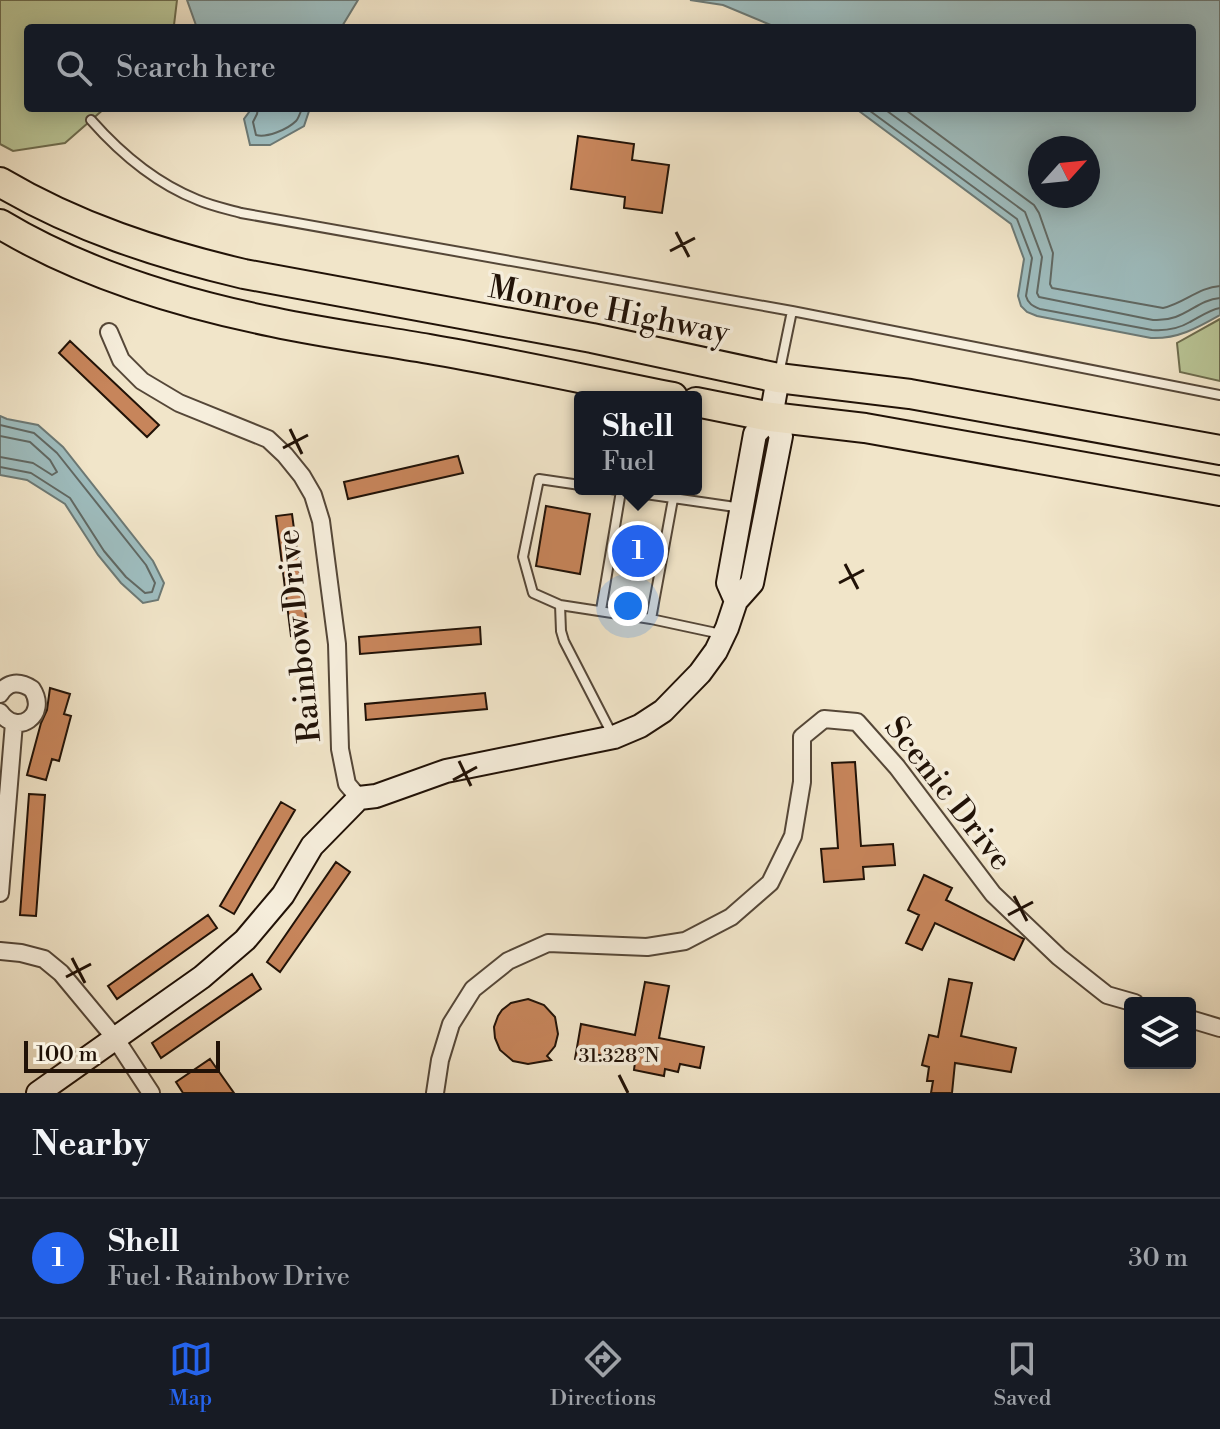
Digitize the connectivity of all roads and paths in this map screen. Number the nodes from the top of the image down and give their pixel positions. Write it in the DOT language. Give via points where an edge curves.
graph roads {
  1 [pos="91,120"];
  2 [pos="0,182"];
  3 [pos="0,224"];
  4 [pos="792,311"];
  5 [pos="109,332"];
  6 [pos="778,378"];
  7 [pos="643,391"];
  8 [pos="1220,395"];
  9 [pos="702,403"];
  10 [pos="771,417"];
  11 [pos="1220,450"];
  12 [pos="574,484"];
  13 [pos="1220,491"];
  14 [pos="620,495"];
  15 [pos="647,495"];
  16 [pos="673,499"];
  17 [pos="743,508"];
  18 [pos="616,521"];
  19 [pos="627,523"];
  20 [pos="613,540"];
  21 [pos="623,541"];
  22 [pos="736,601"];
  23 [pos="560,605"];
  24 [pos="601,610"];
  25 [pos="651,619"];
  26 [pos="724,634"];
  27 [pos="0,694"];
  28 [pos="7,718"];
  29 [pos="614,737"];
  30 [pos="359,798"];
  31 [pos="0,893"];
  32 [pos="0,951"];
  33 [pos="1124,1000"];
  34 [pos="1196,1021"];
  35 [pos="1220,1028"];
  36 [pos="115,1038"];
  37 [pos="38,1093"];
  38 [pos="151,1093"];
  39 [pos="435,1093"];
  1 -- 4 [label="lane" via="151,176 201,202 241,213"];
  2 -- 6 [label="highway, Monroe Highway" via="110,235 214,267"];
  3 -- 7 [label="highway" via="90,268 223,311"];
  4 -- 6 [label="lane"];
  4 -- 8 [label="lane"];
  5 -- 30 [label="street, Rainbow Drive" via="121,360 142,381 179,403 268,439 308,485 321,521 337,644 340,749 347,784"];
  6 -- 10 [label="street"];
  6 -- 11 [label="highway, Monroe Highway" via="910,394"];
  9 -- 10 [label="highway"];
  10 -- 13 [label="highway" via="865,428"];
  10 -- 17 [label="street" via="755,434"];
  10 -- 22 [label="street" via="781,436 752,583"];
  12 -- 23 [label="lane" via="539,479 523,557 533,593"];
  14 -- 18 [label="lane"];
  15 -- 16 [label="lane"];
  16 -- 17 [label="lane"];
  16 -- 25 [label="lane" via="655,565"];
  17 -- 22 [label="street" via="728,583"];
  18 -- 19 [label="lane"];
  18 -- 20 [label="lane"];
  20 -- 21 [label="lane"];
  20 -- 24 [label="lane" via="612,578"];
  22 -- 26 [label="street"];
  23 -- 24 [label="lane"];
  23 -- 29 [label="lane" via="564,641"];
  24 -- 25 [label="lane"];
  25 -- 26 [label="lane"];
  26 -- 29 [label="street" via="700,673 663,711"];
  27 -- 28 [label="street" via="6,686 20,683 36,695 32,718 20,723"];
  28 -- 31 [label="street"];
  29 -- 30 [label="street" via="446,771"];
  30 -- 36 [label="street" via="312,846 283,895 245,940"];
  32 -- 36 [label="street" via="44,959"];
  33 -- 39 [label="street, Scenic Drive" via="1107,995 1059,957 993,894 857,722 824,719 802,737 802,782 793,836 770,883 731,917 685,941 647,947 548,943 508,961 473,989 451,1024"];
  34 -- 35 [label="street"];
  36 -- 37 [label="street"];
  36 -- 38 [label="street"];
}
